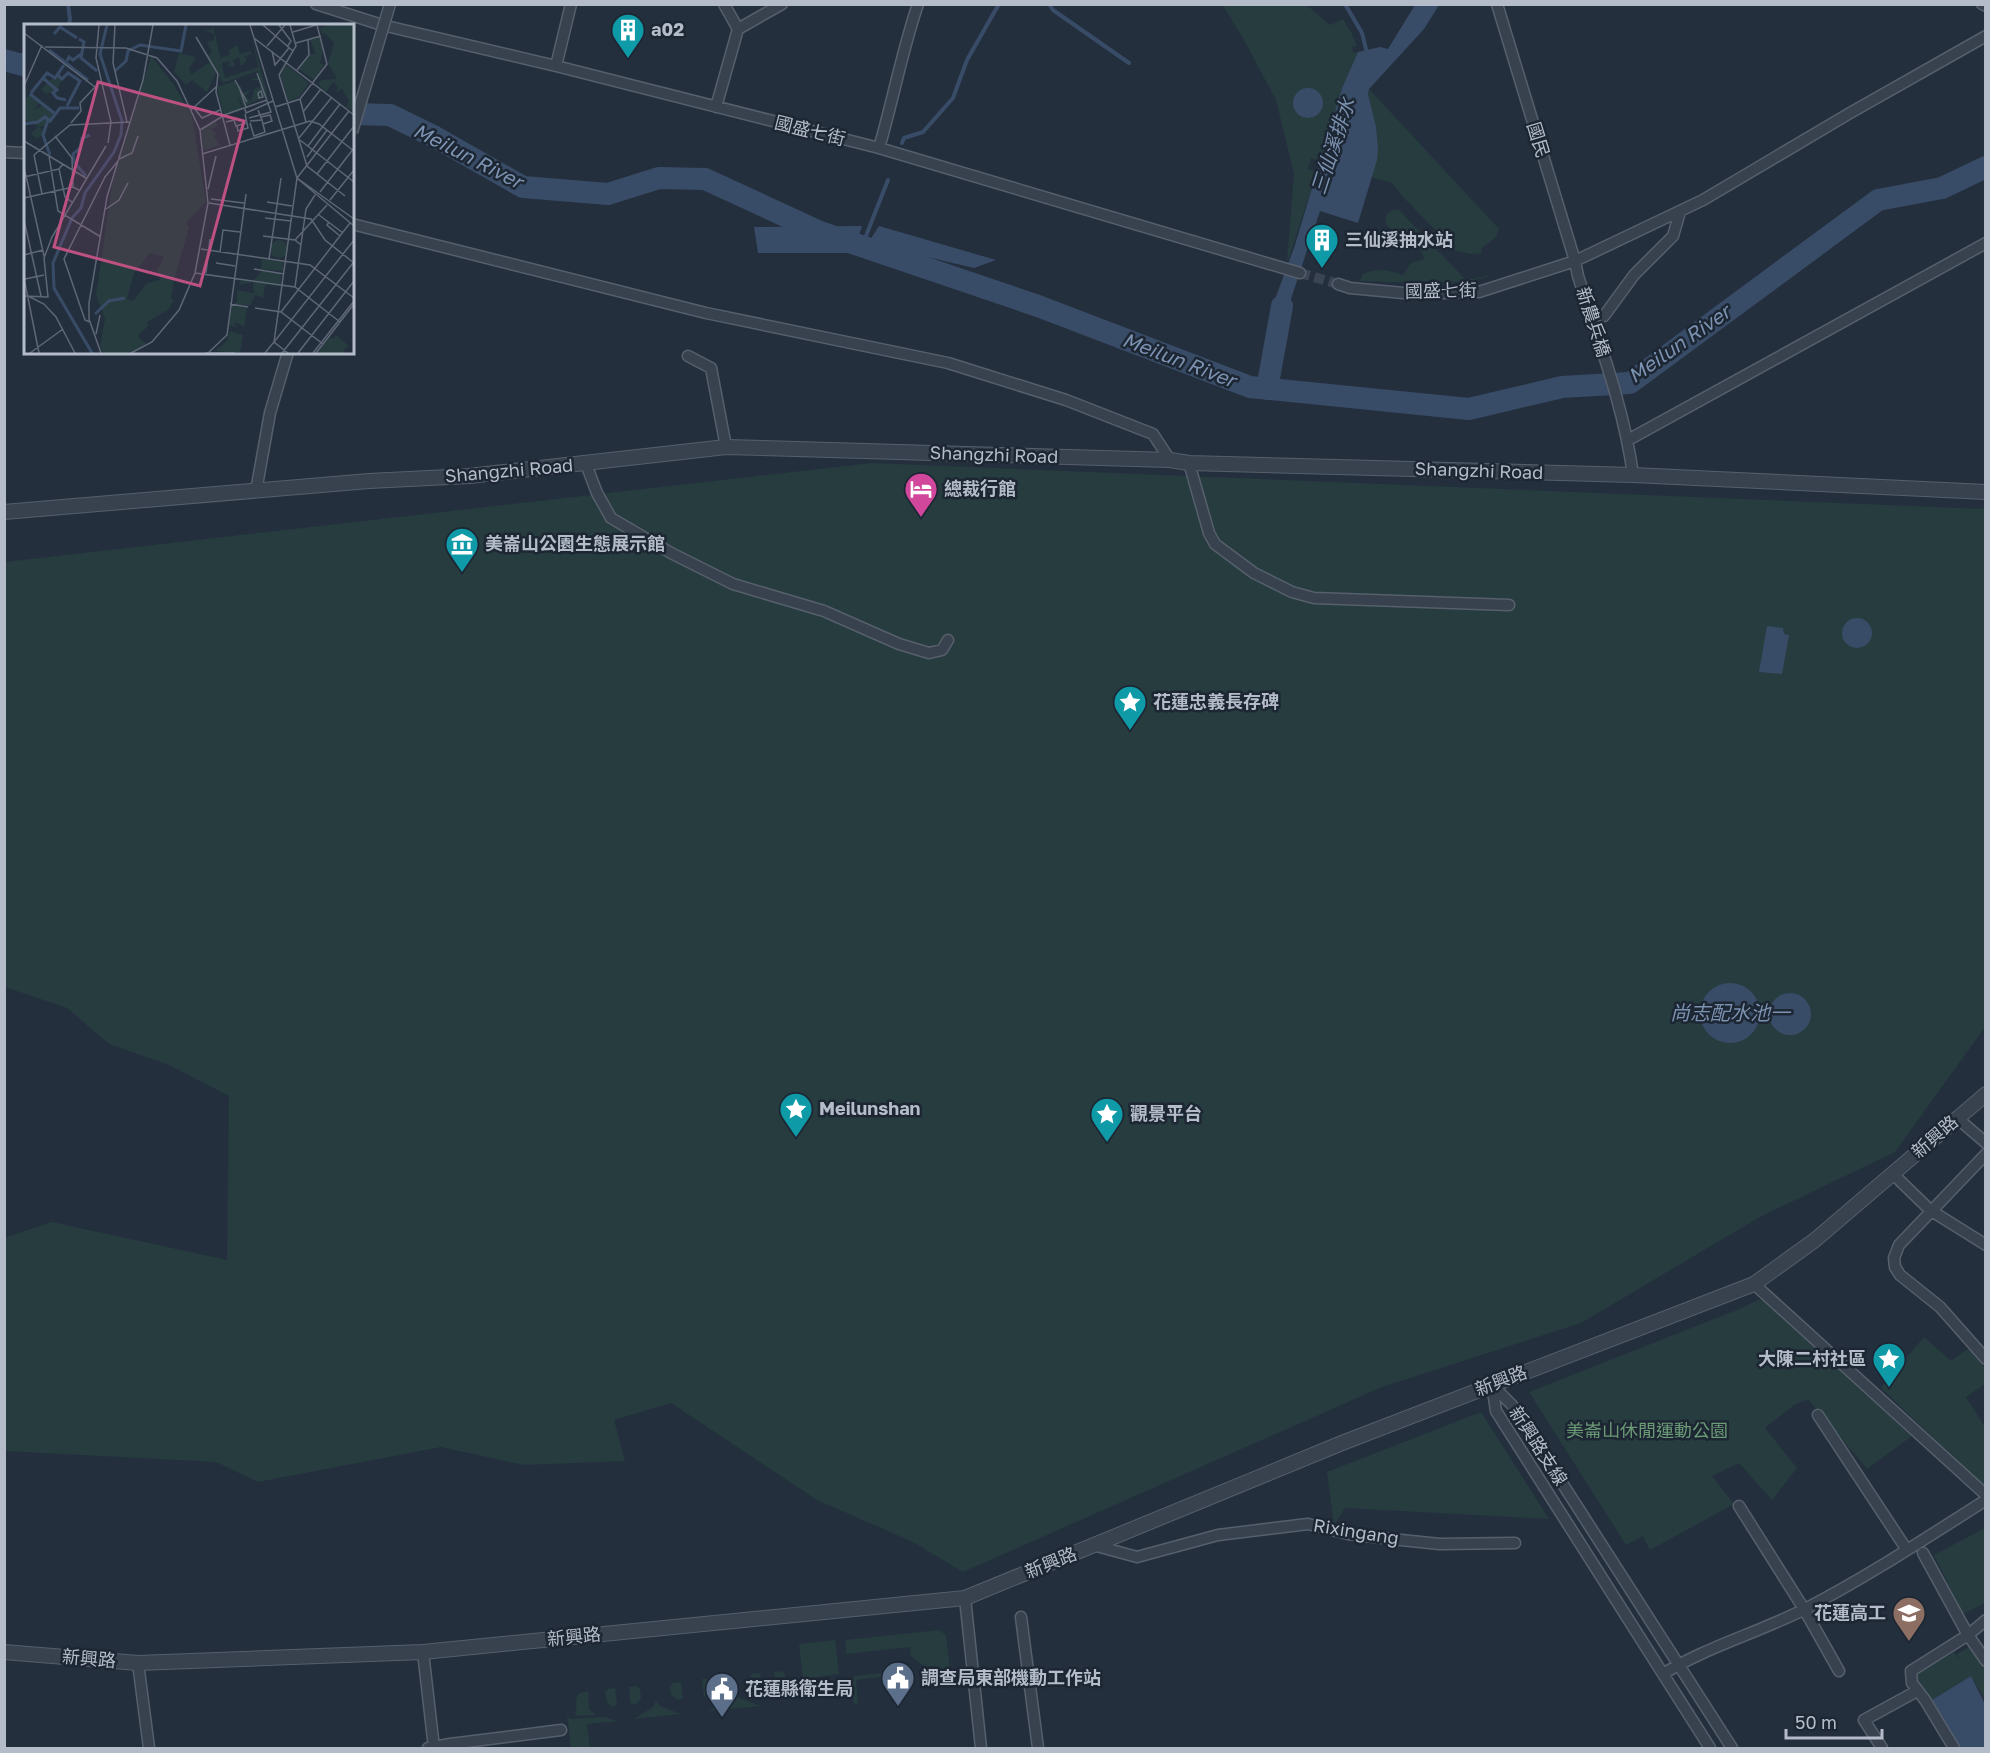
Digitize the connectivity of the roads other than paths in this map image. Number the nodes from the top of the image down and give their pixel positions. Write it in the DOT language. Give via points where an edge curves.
graph roads {
  1 [pos="316,4"];
  2 [pos="390,4"];
  3 [pos="571,4"];
  4 [pos="724,4"];
  5 [pos="782,4"];
  6 [pos="918,4"];
  7 [pos="1497,4"];
  8 [pos="738,29"];
  9 [pos="1986,36"];
  10 [pos="556,66"];
  11 [pos="716,107"];
  12 [pos="354,125"];
  13 [pos="879,148"];
  14 [pos="4,152"];
  15 [pos="24,153"];
  16 [pos="1680,212"];
  17 [pos="354,225"];
  18 [pos="1986,243"];
  19 [pos="1575,261"];
  20 [pos="1300,273"];
  21 [pos="1578,276"];
  22 [pos="1338,284"];
  23 [pos="1604,316"];
  24 [pos="287,354"];
  25 [pos="688,356"];
  26 [pos="1628,440"];
  27 [pos="726,447"];
  28 [pos="1170,460"];
  29 [pos="1189,463"];
  30 [pos="586,464"];
  31 [pos="1633,475"];
  32 [pos="256,491"];
  33 [pos="1986,492"];
  34 [pos="4,512"];
  35 [pos="1509,605"];
  36 [pos="948,640"];
  37 [pos="1986,1094"];
  38 [pos="1957,1118"];
  39 [pos="1986,1143"];
  40 [pos="1986,1154"];
  41 [pos="1893,1174"];
  42 [pos="1930,1210"];
  43 [pos="1986,1245"];
  44 [pos="1754,1284"];
  45 [pos="1986,1359"];
  46 [pos="1492,1385"];
  47 [pos="1818,1415"];
  48 [pos="1986,1495"];
  49 [pos="1986,1500"];
  50 [pos="1739,1506"];
  51 [pos="1515,1543"];
  52 [pos="1093,1545"];
  53 [pos="1907,1550"];
  54 [pos="1923,1553"];
  55 [pos="965,1598"];
  56 [pos="1804,1609"];
  57 [pos="1021,1617"];
  58 [pos="1986,1620"];
  59 [pos="1968,1635"];
  60 [pos="4,1652"];
  61 [pos="423,1652"];
  62 [pos="1986,1661"];
  63 [pos="138,1663"];
  64 [pos="1679,1664"];
  65 [pos="1839,1671"];
  66 [pos="1663,1674"];
  67 [pos="1917,1691"];
  68 [pos="561,1730"];
  69 [pos="432,1748"];
  70 [pos="149,1749"];
  71 [pos="981,1749"];
  72 [pos="1038,1749"];
  73 [pos="1710,1749"];
  74 [pos="1731,1749"];
  75 [pos="1882,1749"];
  76 [pos="1954,1749"];
  1 -- 10 [label="street, 國盛七街" via="382,25"];
  2 -- 12 [label="street, bridge"];
  3 -- 10 [label="street"];
  4 -- 8 [label="street"];
  5 -- 8 [label="street"];
  6 -- 13 [label="street"];
  7 -- 19 [label="street, 國民"];
  8 -- 11 [label="street"];
  9 -- 16 [label="street, 國盛七街"];
  10 -- 11 [label="street, 國盛七街"];
  11 -- 13 [label="street, 國盛七街"];
  13 -- 20 [label="street, 國盛七街"];
  14 -- 15 [label="street"];
  16 -- 19 [label="street, 國盛七街"];
  16 -- 23 [label="street" via="1673,236 1634,274"];
  17 -- 28 [label="street" via="706,313 948,363 1066,400 1153,434"];
  18 -- 26 [label="street"];
  19 -- 21 [label="street, 國民"];
  19 -- 22 [label="street, 國盛七街" via="1479,292 1414,294"];
  21 -- 26 [label="street, 新農兵橋"];
  24 -- 32 [label="street" via="270,413"];
  25 -- 27 [label="street" via="711,368"];
  26 -- 31 [label="street, 新農兵橋"];
  27 -- 28 [label="street, Shangzhi Road"];
  27 -- 30 [label="street, Shangzhi Road"];
  28 -- 29 [label="street, Shangzhi Road"];
  29 -- 31 [label="street, Shangzhi Road"];
  29 -- 35 [label="street" via="1215,544 1254,573 1292,592 1314,598"];
  30 -- 32 [label="street, Shangzhi Road"];
  30 -- 36 [label="street" via="611,518 734,584 824,611 929,653 942,650"];
  31 -- 33 [label="street, Shangzhi Road"];
  32 -- 34 [label="street, Shangzhi Road"];
  37 -- 38 [label="street, 新興路"];
  38 -- 39 [label="street"];
  38 -- 41 [label="street, 新興路"];
  40 -- 42 [label="street"];
  41 -- 42 [label="street"];
  41 -- 44 [label="street, 新興路" via="1815,1240"];
  42 -- 43 [label="street"];
  42 -- 45 [label="street" via="1899,1245 1895,1267 1940,1307"];
  44 -- 46 [label="street, 新興路"];
  44 -- 48 [label="street"];
  46 -- 52 [label="street, 新興路"];
  46 -- 64 [label="street, 新興路支線" via="1512,1404"];
  46 -- 66 [label="street, 新興路支線" via="1496,1410"];
  47 -- 53 [label="street"];
  49 -- 53 [label="street"];
  50 -- 56 [label="street"];
  51 -- 52 [label="street, Rixingang" via="1440,1544 1348,1534 1308,1524 1218,1535 1137,1557"];
  52 -- 55 [label="street, 新興路"];
  53 -- 56 [label="street"];
  54 -- 59 [label="street"];
  55 -- 61 [label="street, 新興路"];
  55 -- 71 [label="street"];
  56 -- 64 [label="street"];
  56 -- 65 [label="street"];
  57 -- 72 [label="street"];
  58 -- 59 [label="street"];
  59 -- 62 [label="street"];
  59 -- 67 [label="street" via="1911,1671"];
  60 -- 63 [label="street, 新興路"];
  61 -- 63 [label="street, 新興路"];
  61 -- 69 [label="street"];
  63 -- 70 [label="street"];
  64 -- 66 [label="street"];
  64 -- 74 [label="street, 新興路支線"];
  66 -- 73 [label="street, 新興路支線"];
  67 -- 75 [label="street" via="1864,1720"];
  67 -- 76 [label="street"];
  68 -- 69 [label="street"];
}
